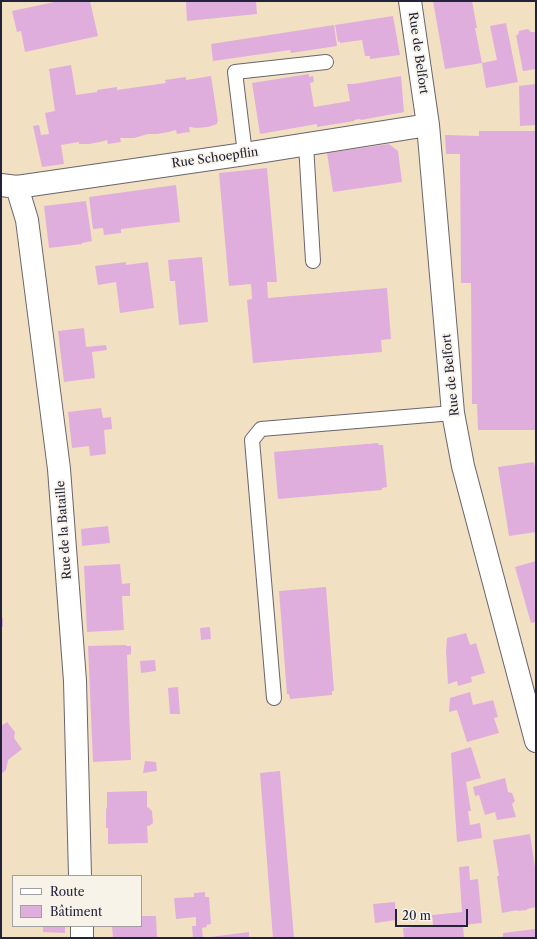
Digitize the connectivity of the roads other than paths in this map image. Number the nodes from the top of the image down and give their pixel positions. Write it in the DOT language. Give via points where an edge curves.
graph roads {
  1 [pos="410,1"];
  2 [pos="326,62"];
  3 [pos="428,125"];
  4 [pos="306,145"];
  5 [pos="245,154"];
  6 [pos="9,186"];
  7 [pos="313,261"];
  8 [pos="453,413"];
  9 [pos="274,698"];
  10 [pos="536,741"];
  11 [pos="80,875"];
  12 [pos="82,927"];
  13 [pos="82,938"];
  1 -- 3 [label="street, Rue de Belfort"];
  2 -- 5 [label="lane" via="235,72"];
  3 -- 4 [label="street, Rue Schoepflin"];
  3 -- 8 [label="street, Rue de Belfort"];
  4 -- 5 [label="street, Rue Schoepflin"];
  4 -- 7 [label="lane"];
  5 -- 6 [label="street, Rue Schoepflin"];
  6 -- 11 [label="street, Rue de la Bataille" via="27,220 60,469 74,680"];
  8 -- 9 [label="lane" via="261,429 252,440"];
  8 -- 10 [label="street, Rue de Belfort" via="463,466"];
  12 -- 13 [label="street"];
}
